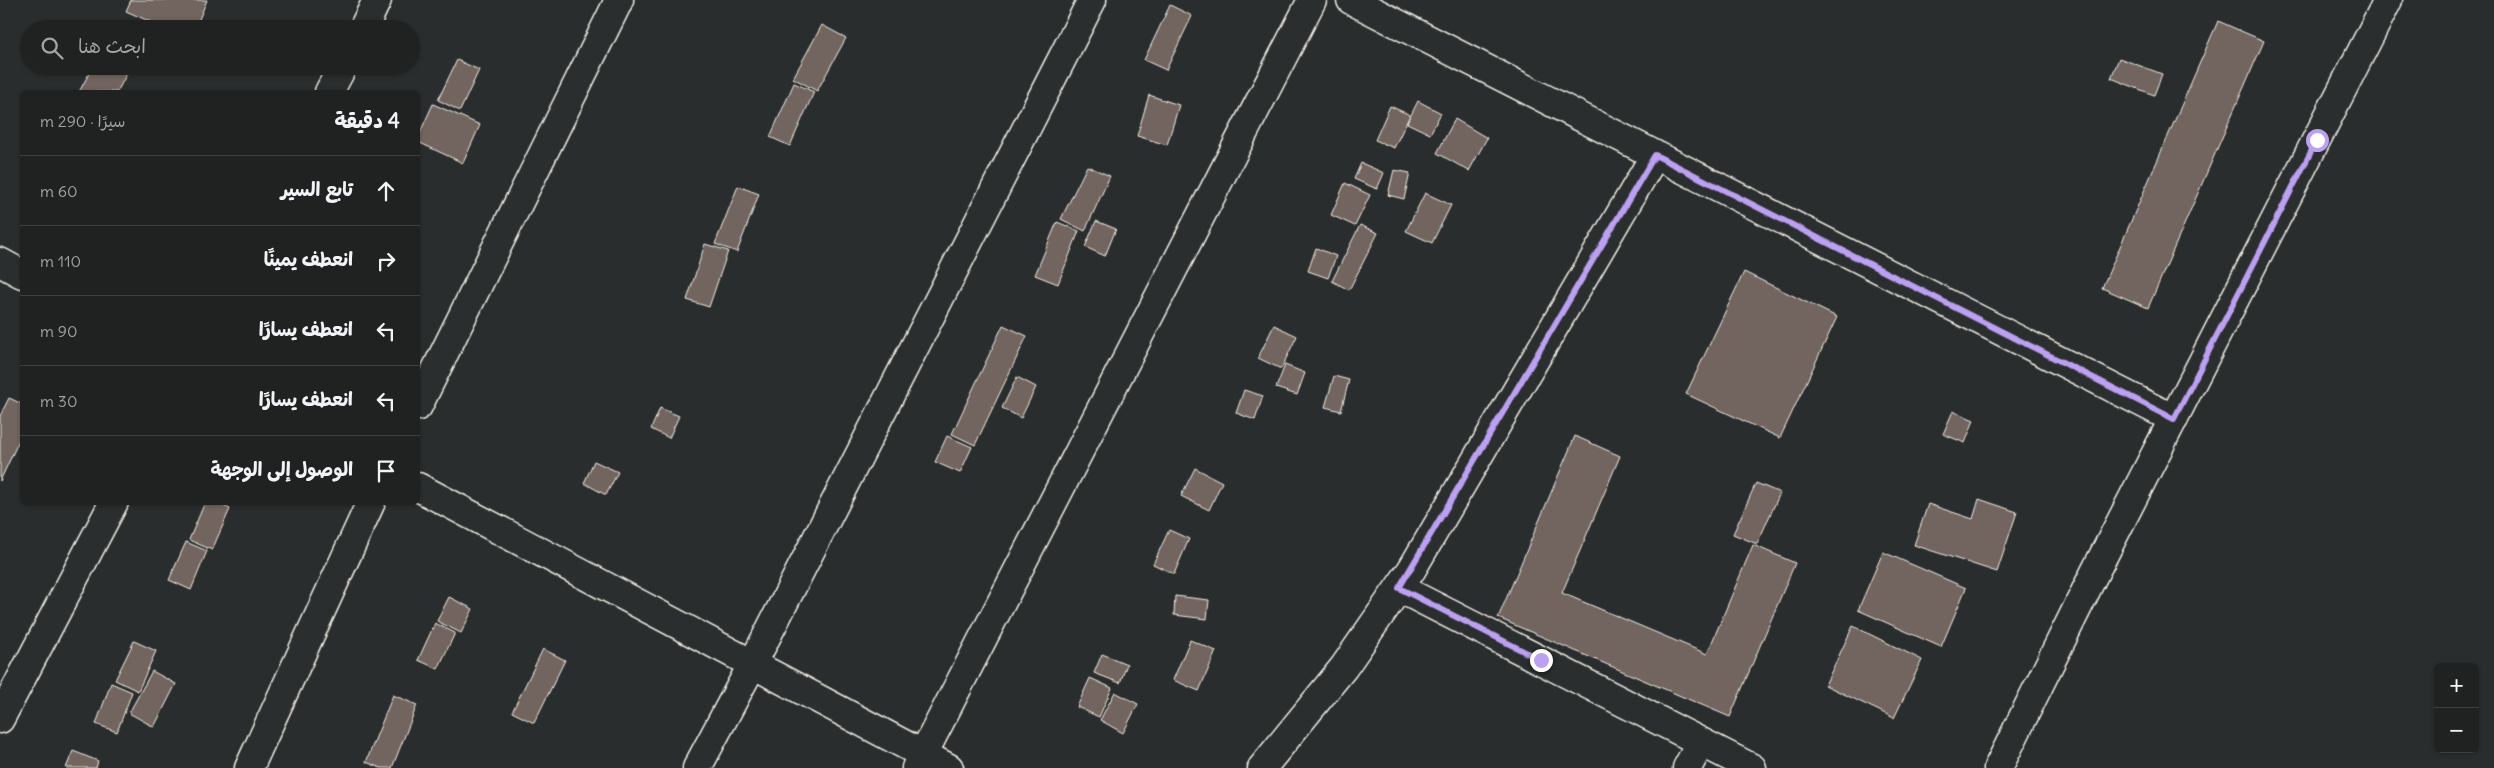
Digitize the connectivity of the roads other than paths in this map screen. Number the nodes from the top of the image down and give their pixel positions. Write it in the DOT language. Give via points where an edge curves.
graph roads {
  1 [pos="378,0"];
  2 [pos="619,0"];
  3 [pos="1092,0"];
  4 [pos="1312,0"];
  5 [pos="1351,0"];
  6 [pos="2388,0"];
  7 [pos="367,20"];
  8 [pos="338,75"];
  9 [pos="330,90"];
  10 [pos="1655,155"];
  11 [pos="0,262"];
  12 [pos="20,273"];
  13 [pos="420,402"];
  14 [pos="2174,419"];
  15 [pos="420,487"];
  16 [pos="112,505"];
  17 [pos="370,505"];
  18 [pos="1399,588"];
  19 [pos="752,665"];
  20 [pos="0,719"];
  21 [pos="1701,742"];
  22 [pos="919,761"];
  23 [pos="250,768"];
  24 [pos="697,768"];
  25 [pos="949,768"];
  26 [pos="1262,768"];
  27 [pos="1687,768"];
  28 [pos="1752,768"];
  29 [pos="1998,768"];
  1 -- 7 [label="street"];
  2 -- 13 [label="street"];
  3 -- 19 [label="street"];
  4 -- 22 [label="street"];
  5 -- 10 [label="street"];
  6 -- 14 [label="street"];
  8 -- 9 [label="street"];
  10 -- 14 [label="street"];
  10 -- 18 [label="street"];
  11 -- 12 [label="street"];
  14 -- 29 [label="street"];
  15 -- 19 [label="street"];
  16 -- 20 [label="street"];
  17 -- 23 [label="street"];
  18 -- 21 [label="street"];
  18 -- 26 [label="street" via="1344,667"];
  19 -- 22 [label="street"];
  19 -- 24 [label="street"];
  21 -- 27 [label="street"];
  21 -- 28 [label="street"];
  22 -- 25 [label="street"];
}
